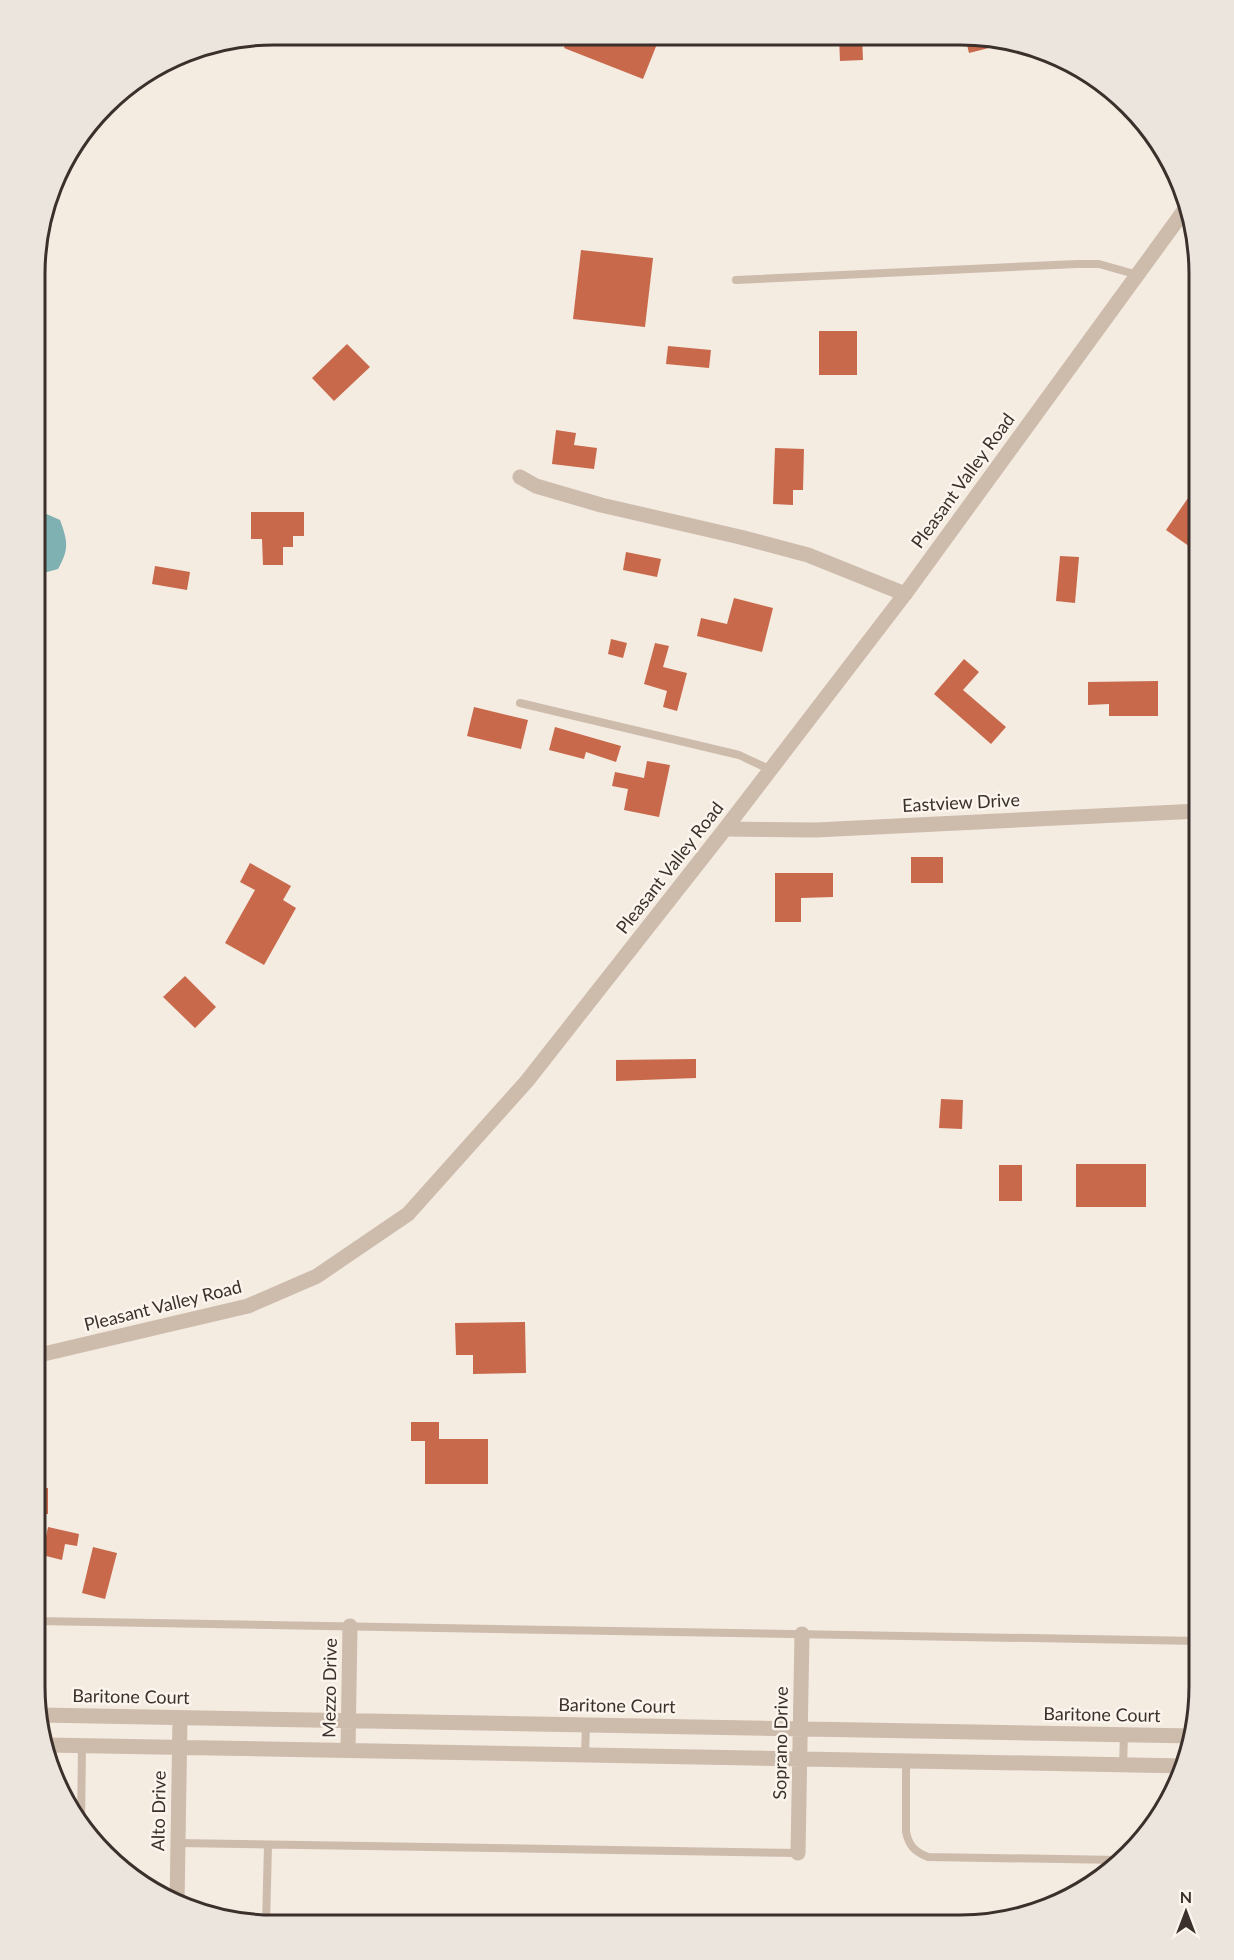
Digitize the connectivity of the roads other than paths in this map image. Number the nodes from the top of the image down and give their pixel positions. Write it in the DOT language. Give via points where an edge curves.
graph roads {
  1 [pos="1181,215"];
  2 [pos="1138,275"];
  3 [pos="736,279"];
  4 [pos="520,477"];
  5 [pos="904,594"];
  6 [pos="520,703"];
  7 [pos="771,770"];
  8 [pos="1189,811"];
  9 [pos="725,829"];
  10 [pos="45,1354"];
  11 [pos="45,1621"];
  12 [pos="350,1626"];
  13 [pos="802,1634"];
  14 [pos="1189,1641"];
  15 [pos="47,1715"];
  16 [pos="180,1718"];
  17 [pos="348,1721"];
  18 [pos="586,1725"];
  19 [pos="801,1729"];
  20 [pos="1124,1735"];
  21 [pos="1184,1736"];
  22 [pos="53,1745"];
  23 [pos="82,1745"];
  24 [pos="179,1747"];
  25 [pos="348,1750"];
  26 [pos="585,1755"];
  27 [pos="800,1759"];
  28 [pos="906,1760"];
  29 [pos="1123,1765"];
  30 [pos="1175,1766"];
  31 [pos="81,1809"];
  32 [pos="178,1843"];
  33 [pos="268,1845"];
  34 [pos="798,1853"];
  35 [pos="1109,1860"];
  36 [pos="177,1893"];
  37 [pos="266,1915"];
  1 -- 2 [label="street, Pleasant Valley Road"];
  2 -- 3 [label="lane" via="1099,264 1077,264"];
  2 -- 5 [label="street, Pleasant Valley Road"];
  4 -- 5 [label="street" via="536,486 601,506 808,555"];
  5 -- 7 [label="street, Pleasant Valley Road"];
  6 -- 7 [label="lane" via="739,755"];
  7 -- 9 [label="street, Pleasant Valley Road"];
  8 -- 9 [label="street, Eastview Drive" via="816,830"];
  9 -- 10 [label="street, Pleasant Valley Road" via="527,1081 408,1214 317,1275 248,1306"];
  11 -- 12 [label="lane"];
  12 -- 13 [label="lane"];
  12 -- 17 [label="street, Mezzo Drive"];
  13 -- 14 [label="lane"];
  13 -- 19 [label="street, Soprano Drive"];
  15 -- 16 [label="street, Baritone Court"];
  16 -- 17 [label="street, Baritone Court"];
  16 -- 24 [label="street, Alto Drive"];
  17 -- 18 [label="street, Baritone Court"];
  17 -- 25 [label="street, Mezzo Drive"];
  18 -- 19 [label="street, Baritone Court"];
  18 -- 26 [label="lane"];
  19 -- 20 [label="street, Baritone Court"];
  19 -- 27 [label="street, Soprano Drive"];
  20 -- 21 [label="street, Baritone Court"];
  20 -- 29 [label="lane"];
  22 -- 23 [label="street"];
  23 -- 24 [label="street"];
  23 -- 31 [label="lane"];
  24 -- 25 [label="street"];
  24 -- 32 [label="street, Alto Drive"];
  25 -- 26 [label="street"];
  26 -- 27 [label="street"];
  27 -- 28 [label="street"];
  27 -- 34 [label="street, Soprano Drive"];
  28 -- 29 [label="street"];
  28 -- 35 [label="lane" via="906,1832 919,1854"];
  29 -- 30 [label="street"];
  32 -- 33 [label="lane"];
  32 -- 36 [label="street, Alto Drive"];
  33 -- 34 [label="lane"];
  33 -- 37 [label="lane"];
}
